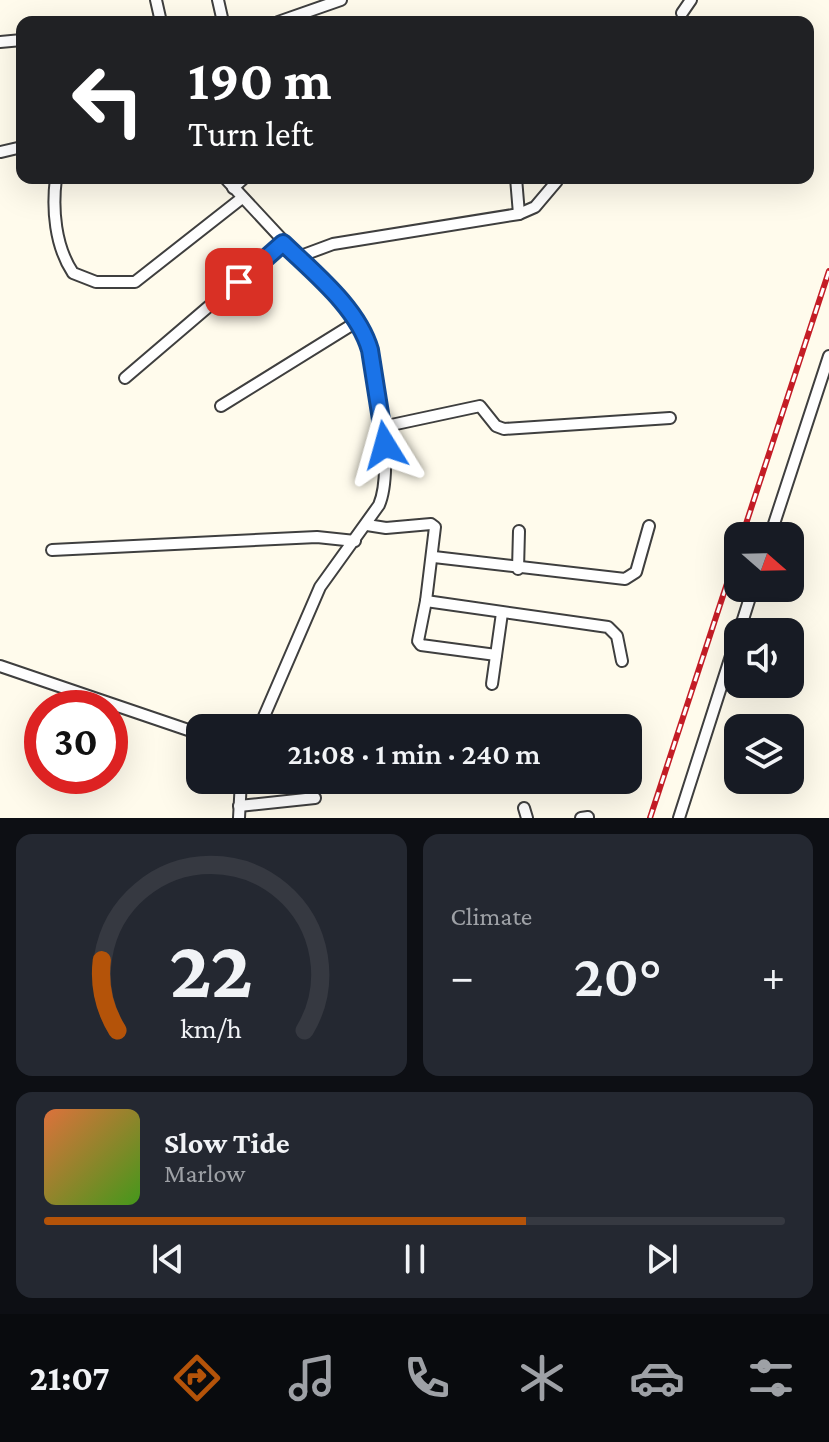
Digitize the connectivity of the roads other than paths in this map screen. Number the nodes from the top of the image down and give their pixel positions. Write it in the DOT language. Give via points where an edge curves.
graph roads {
  1 [pos="341,0"];
  2 [pos="691,0"];
  3 [pos="682,13"];
  4 [pos="295,16"];
  5 [pos="55,184"];
  6 [pos="230,184"];
  7 [pos="237,184"];
  8 [pos="516,184"];
  9 [pos="554,184"];
  10 [pos="233,188"];
  11 [pos="242,198"];
  12 [pos="519,214"];
  13 [pos="283,243"];
  14 [pos="298,257"];
  15 [pos="358,321"];
  16 [pos="829,356"];
  17 [pos="125,378"];
  18 [pos="221,406"];
  19 [pos="670,418"];
  20 [pos="382,427"];
  21 [pos="775,522"];
  22 [pos="367,525"];
  23 [pos="649,526"];
  24 [pos="519,531"];
  25 [pos="355,541"];
  26 [pos="52,550"];
  27 [pos="434,557"];
  28 [pos="518,569"];
  29 [pos="426,601"];
  30 [pos="502,613"];
  31 [pos="496,655"];
  32 [pos="622,661"];
  33 [pos="0,666"];
  34 [pos="724,677"];
  35 [pos="492,684"];
  36 [pos="265,714"];
  37 [pos="186,729"];
  38 [pos="315,798"];
  39 [pos="239,812"];
  40 [pos="679,818"];
  1 -- 4 [label="street"];
  2 -- 3 [label="street"];
  5 -- 11 [label="street" via="60,244 73,273 96,282 135,282"];
  6 -- 10 [label="street"];
  7 -- 10 [label="street"];
  8 -- 12 [label="street"];
  9 -- 12 [label="street" via="535,207"];
  10 -- 11 [label="street"];
  11 -- 13 [label="street"];
  12 -- 14 [label="street" via="333,244"];
  13 -- 14 [label="street"];
  13 -- 17 [label="street"];
  14 -- 15 [label="street"];
  15 -- 18 [label="street"];
  15 -- 20 [label="street" via="370,350"];
  16 -- 21 [label="street"];
  19 -- 20 [label="street" via="504,429 480,406"];
  20 -- 22 [label="street" via="387,477"];
  22 -- 25 [label="street"];
  22 -- 27 [label="street" via="431,524 436,533"];
  23 -- 28 [label="street" via="636,572 625,579"];
  24 -- 28 [label="street"];
  25 -- 26 [label="street" via="317,537"];
  25 -- 36 [label="street" via="320,587"];
  27 -- 28 [label="street"];
  27 -- 29 [label="street"];
  29 -- 30 [label="street"];
  29 -- 31 [label="street" via="421,645"];
  30 -- 31 [label="street"];
  30 -- 32 [label="street" via="608,627 617,636"];
  31 -- 35 [label="street"];
  33 -- 37 [label="street"];
  34 -- 40 [label="street"];
  38 -- 39 [label="street"];
}
